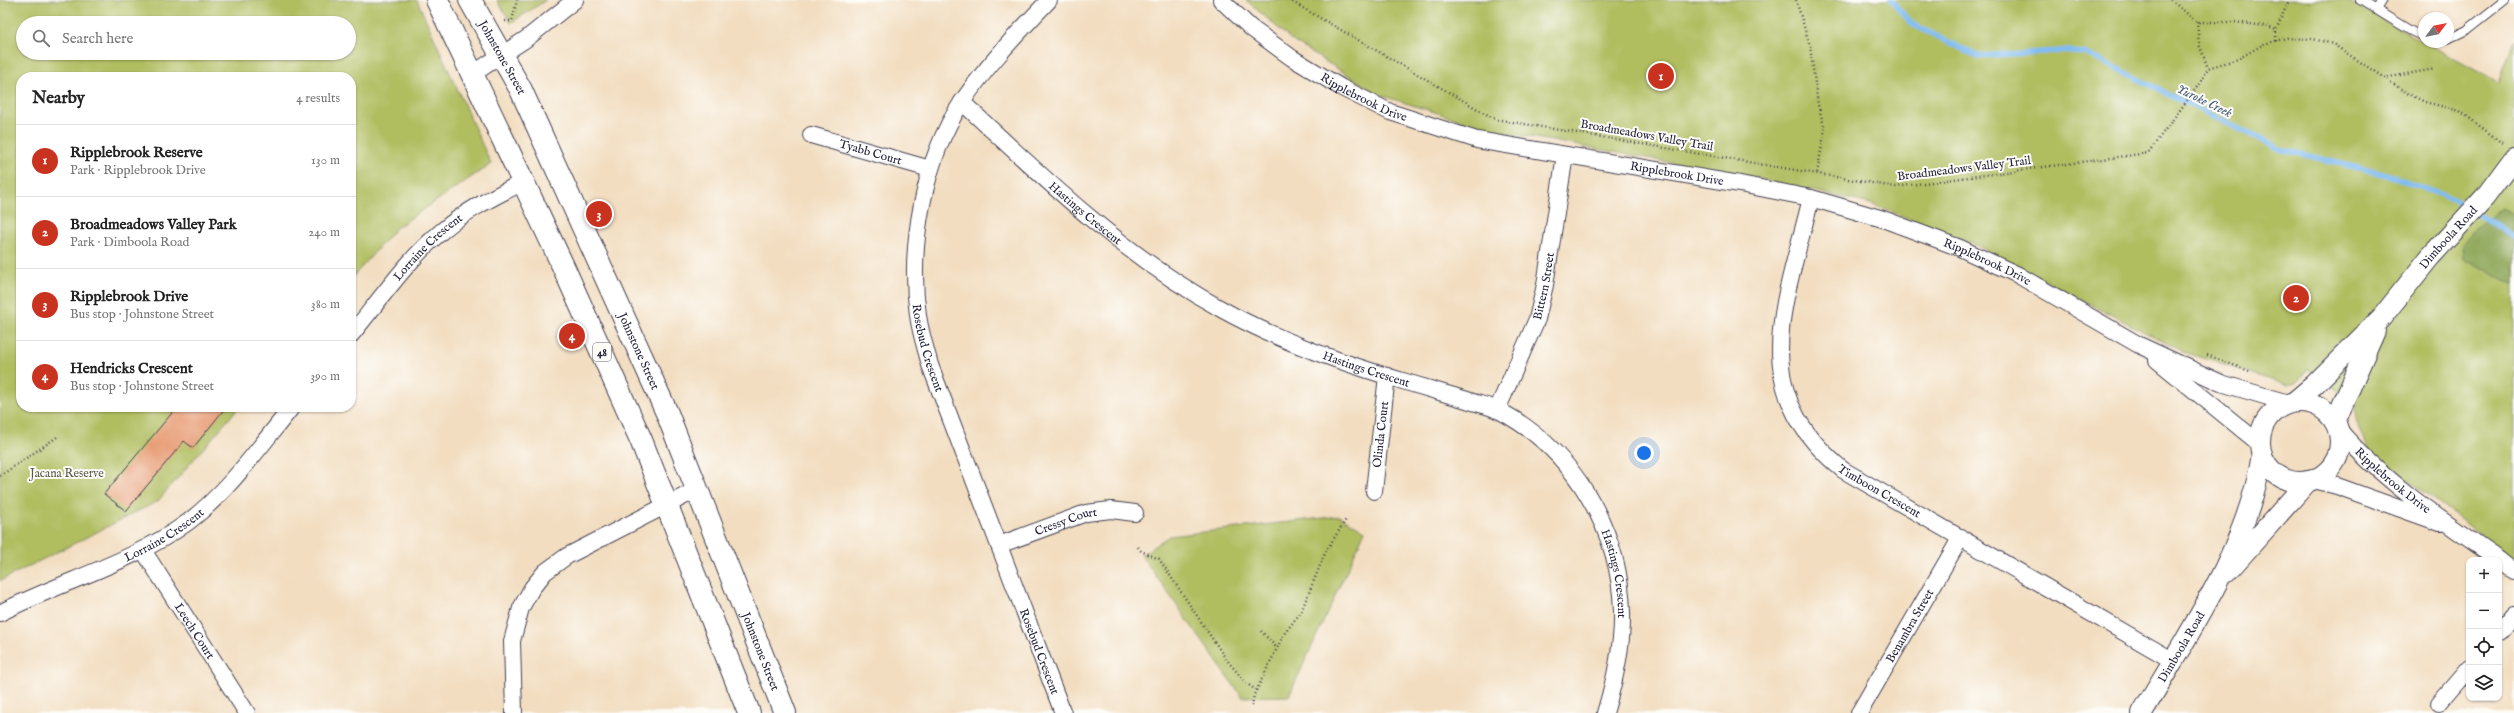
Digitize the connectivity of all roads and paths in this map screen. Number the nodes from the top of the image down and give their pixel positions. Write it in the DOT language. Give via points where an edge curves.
graph roads {
  1 [pos="437,0"];
  2 [pos="470,0"];
  3 [pos="517,0"];
  4 [pos="575,0"];
  5 [pos="1049,0"];
  6 [pos="1222,0"];
  7 [pos="1289,0"];
  8 [pos="1796,0"];
  9 [pos="2171,0"];
  10 [pos="2289,0"];
  11 [pos="2360,0"];
  12 [pos="2382,0"];
  13 [pos="2505,0"];
  14 [pos="2376,10"];
  15 [pos="500,17"];
  16 [pos="2197,22"];
  17 [pos="2276,30"];
  18 [pos="2418,34"];
  19 [pos="2454,36"];
  20 [pos="2276,41"];
  21 [pos="502,56"];
  22 [pos="2208,68"];
  23 [pos="2435,69"];
  24 [pos="471,76"];
  25 [pos="2384,78"];
  26 [pos="962,102"];
  27 [pos="811,135"];
  28 [pos="2508,150"];
  29 [pos="1565,155"];
  30 [pos="930,169"];
  31 [pos="1817,173"];
  32 [pos="523,182"];
  33 [pos="1811,198"];
  34 [pos="2382,316"];
  35 [pos="356,329"];
  36 [pos="2139,345"];
  37 [pos="1387,376"];
  38 [pos="2291,402"];
  39 [pos="1497,410"];
  40 [pos="288,412"];
  41 [pos="2337,426"];
  42 [pos="57,437"];
  43 [pos="2261,449"];
  44 [pos="0,476"];
  45 [pos="2311,481"];
  46 [pos="698,489"];
  47 [pos="1374,491"];
  48 [pos="668,505"];
  49 [pos="1135,513"];
  50 [pos="1347,518"];
  51 [pos="2451,527"];
  52 [pos="1961,537"];
  53 [pos="999,545"];
  54 [pos="1138,547"];
  55 [pos="142,550"];
  56 [pos="2495,557"];
  57 [pos="2502,562"];
  58 [pos="2514,572"];
  59 [pos="2220,580"];
  60 [pos="0,613"];
  61 [pos="2514,614"];
  62 [pos="2502,629"];
  63 [pos="1261,632"];
  64 [pos="1277,648"];
  65 [pos="2172,660"];
  66 [pos="2466,672"];
  67 [pos="1256,690"];
  68 [pos="2439,703"];
  69 [pos="1252,706"];
  70 [pos="247,713"];
  71 [pos="514,713"];
  72 [pos="749,713"];
  73 [pos="785,713"];
  74 [pos="1063,713"];
  75 [pos="1605,713"];
  76 [pos="1859,713"];
  77 [pos="2142,713"];
  1 -- 24 [label="main road, 48"];
  2 -- 21 [label="main road, Johnstone Street"];
  3 -- 15 [label="path" via="512,21 506,22"];
  4 -- 21 [label="street"];
  5 -- 26 [label="street, Rosebud Crescent" via="990,65"];
  6 -- 29 [label="street, Ripplebrook Drive" via="1251,28 1292,58 1342,88 1390,112 1477,140"];
  7 -- 31 [label="path, Broadmeadows Valley Trail" via="1495,119"];
  8 -- 31 [label="path" via="1810,46 1818,105 1825,129"];
  9 -- 16 [label="path"];
  10 -- 17 [label="path"];
  11 -- 14 [label="lane"];
  12 -- 14 [label="lane"];
  13 -- 19 [label="lane" via="2467,30"];
  14 -- 18 [label="lane"];
  16 -- 17 [label="path" via="2242,23"];
  16 -- 22 [label="path" via="2199,44"];
  17 -- 20 [label="path"];
  20 -- 22 [label="path" via="2264,44 2238,59"];
  20 -- 25 [label="path" via="2287,38 2313,39 2333,44"];
  21 -- 24 [label="street"];
  21 -- 46 [label="main road, Johnstone Street" via="551,154 667,413"];
  22 -- 31 [label="path, Broadmeadows Valley Trail" via="2200,83 2148,153 1895,187"];
  23 -- 25 [label="path"];
  24 -- 32 [label="main road, 48"];
  25 -- 28 [label="path" via="2425,102 2460,112"];
  26 -- 30 [label="street, Rosebud Crescent"];
  26 -- 37 [label="street, Hastings Crescent" via="1090,219 1161,272 1221,309 1264,331 1318,354"];
  27 -- 30 [label="street, Tyabb Court"];
  28 -- 34 [label="street, Dimboola Road" via="2485,197 2430,256"];
  29 -- 33 [label="street, Ripplebrook Drive"];
  29 -- 39 [label="street, Bittern Street" via="1545,285 1537,319"];
  30 -- 53 [label="street, Rosebud Crescent" via="920,215 916,263 918,315 930,365"];
  32 -- 35 [label="street, Lorraine Crescent" via="485,202 442,231 424,247"];
  32 -- 48 [label="main road, 48" via="600,347"];
  33 -- 36 [label="street, Ripplebrook Drive" via="1895,223 1960,248 2018,275"];
  33 -- 52 [label="street, Timboon Crescent" via="1780,328 1779,352 1789,402 1809,438 1823,454 1843,470"];
  34 -- 38 [label="street, Dimboola Road" via="2314,385"];
  34 -- 41 [label="street, Dimboola Road"];
  36 -- 38 [label="street, Ripplebrook Drive" via="2221,383"];
  36 -- 43 [label="street, Ripplebrook Drive"];
  37 -- 39 [label="street, Hastings Crescent"];
  37 -- 47 [label="street, Olinda Court"];
  38 -- 41 [label="street" via="2318,405"];
  38 -- 43 [label="street" via="2276,409 2267,418 2261,430"];
  39 -- 75 [label="street, Hastings Crescent" via="1529,429 1558,456 1582,486 1601,518 1612,548 1622,612 1615,680"];
  40 -- 55 [label="street, Lorraine Crescent" via="238,474 209,503 189,521"];
  41 -- 45 [label="street" via="2339,454 2325,474"];
  41 -- 51 [label="street, Ripplebrook Drive" via="2362,456"];
  42 -- 44 [label="path"];
  43 -- 45 [label="street" via="2268,467 2279,477 2294,482"];
  43 -- 59 [label="street, Dimboola Road" via="2258,482"];
  45 -- 51 [label="street, Ripplebrook Drive" via="2337,486"];
  45 -- 59 [label="street, Dimboola Road"];
  46 -- 48 [label="street"];
  46 -- 73 [label="main road, Johnstone Street"];
  48 -- 71 [label="street" via="567,556 545,572 532,588 521,608 512,641"];
  48 -- 72 [label="main road, 48"];
  49 -- 53 [label="street, Cressy Court" via="1111,510 1086,513"];
  50 -- 64 [label="path" via="1326,551 1301,612"];
  51 -- 56 [label="street, Ripplebrook Drive"];
  52 -- 65 [label="street, Timboon Crescent"];
  52 -- 76 [label="street, Benambra Street"];
  53 -- 74 [label="street, Rosebud Crescent"];
  54 -- 67 [label="path" via="1159,559 1226,659 1246,683"];
  55 -- 60 [label="street, Lorraine Crescent"];
  55 -- 70 [label="street, Leech Court"];
  57 -- 58 [label="street, Ripplebrook Drive"];
  59 -- 65 [label="street, Dimboola Road"];
  61 -- 62 [label="street"];
  63 -- 64 [label="path"];
  64 -- 67 [label="path"];
  65 -- 77 [label="street, Dimboola Road"];
  66 -- 68 [label="street"];
  67 -- 69 [label="path"];
}
